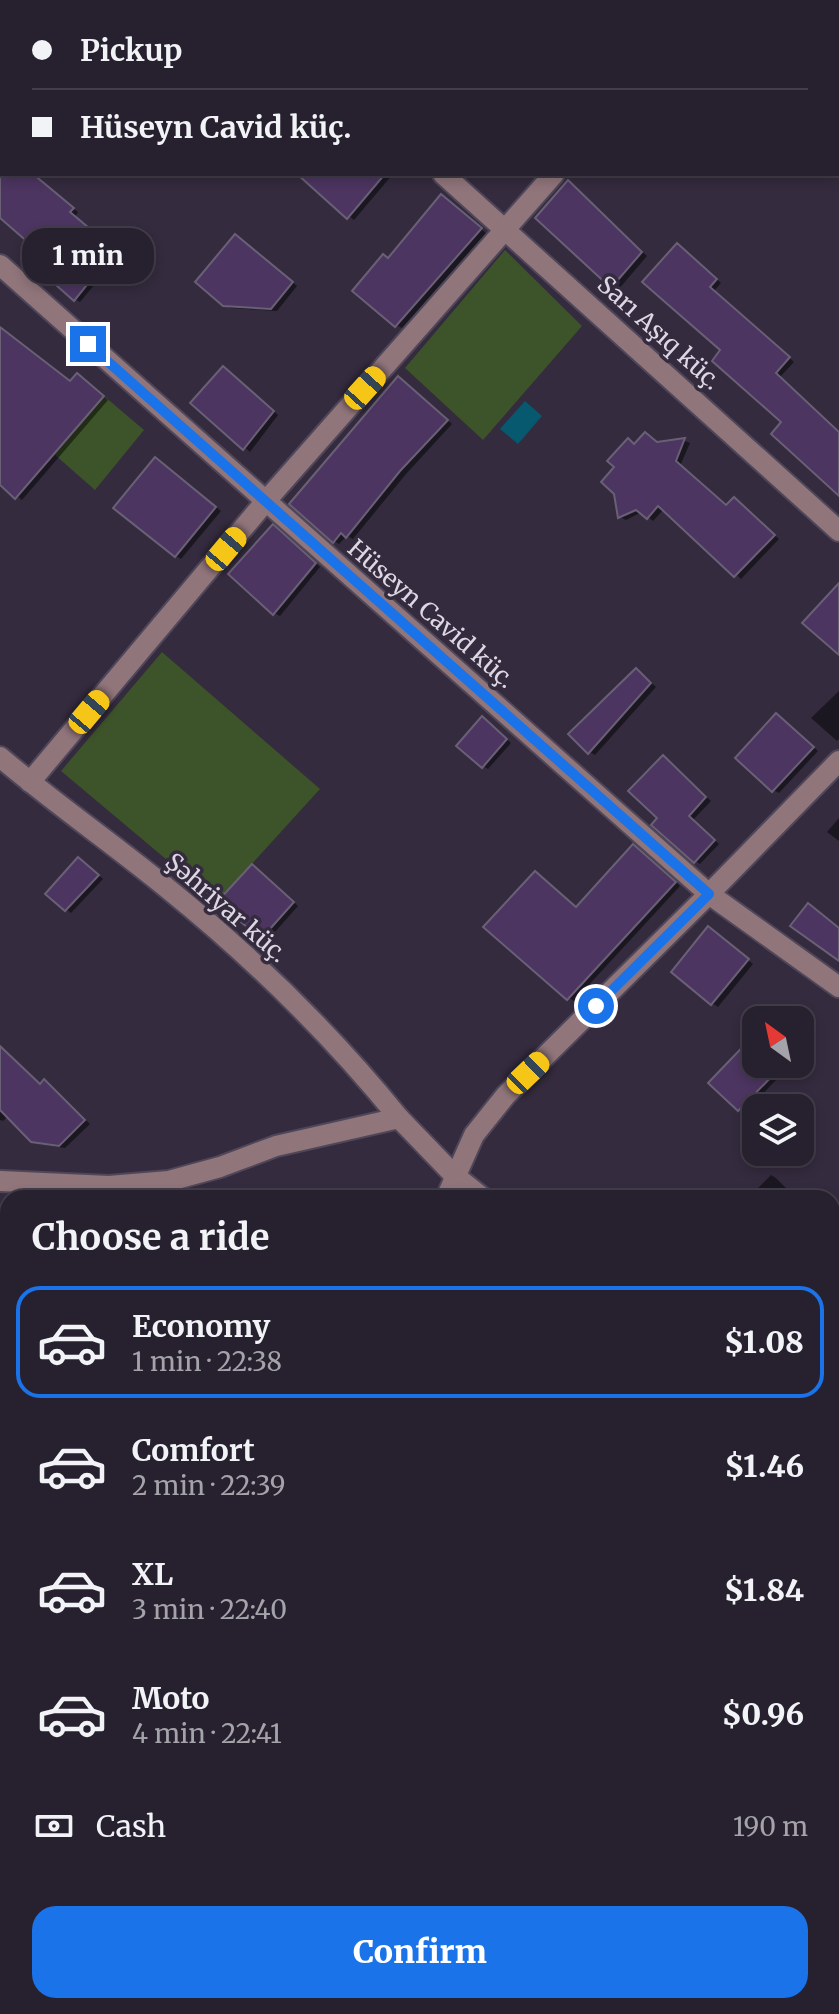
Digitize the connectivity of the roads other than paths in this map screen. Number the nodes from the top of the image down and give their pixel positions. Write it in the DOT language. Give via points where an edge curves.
graph roads {
  1 [pos="445,176"];
  2 [pos="552,176"];
  3 [pos="506,228"];
  4 [pos="0,265"];
  5 [pos="265,502"];
  6 [pos="839,531"];
  7 [pos="0,757"];
  8 [pos="839,761"];
  9 [pos="30,782"];
  10 [pos="709,894"];
  11 [pos="839,987"];
  12 [pos="399,1118"];
  13 [pos="454,1175"];
  14 [pos="0,1181"];
  15 [pos="449,1190"];
  16 [pos="473,1190"];
  1 -- 3 [label="street, Sarı Aşıq küç."];
  2 -- 3 [label="street"];
  3 -- 5 [label="street"];
  3 -- 6 [label="street, Sarı Aşıq küç."];
  4 -- 5 [label="street, Hüseyn Cavid küç."];
  5 -- 9 [label="street"];
  5 -- 10 [label="street, Hüseyn Cavid küç."];
  7 -- 9 [label="street, Şəhriyar küç."];
  8 -- 10 [label="street"];
  9 -- 12 [label="street, Şəhriyar küç." via="241,952 336,1046"];
  10 -- 11 [label="street, Hüseyn Cavid küç."];
  10 -- 13 [label="street" via="506,1095 474,1135"];
  12 -- 13 [label="street, Şəhriyar küç."];
  12 -- 14 [label="street" via="276,1146 169,1181 109,1186"];
  13 -- 15 [label="street"];
  13 -- 16 [label="street, Şəhriyar küç."];
}
